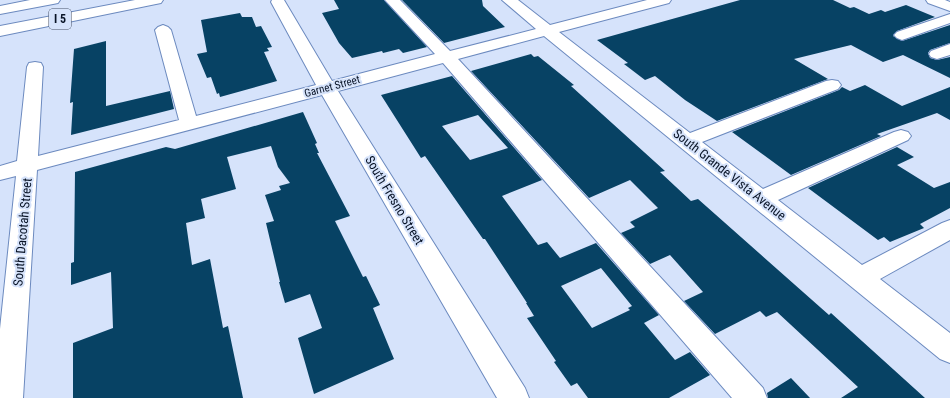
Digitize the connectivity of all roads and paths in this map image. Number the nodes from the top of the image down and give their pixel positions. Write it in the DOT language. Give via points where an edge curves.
graph roads {
  1 [pos="53,0"];
  2 [pos="97,0"];
  3 [pos="156,0"];
  4 [pos="392,0"];
  5 [pos="510,0"];
  6 [pos="664,0"];
  7 [pos="933,0"];
  8 [pos="278,2"];
  9 [pos="950,7"];
  10 [pos="0,10"];
  11 [pos="0,18"];
  12 [pos="950,18"];
  13 [pos="163,30"];
  14 [pos="547,30"];
  15 [pos="0,31"];
  16 [pos="902,35"];
  17 [pos="446,56"];
  18 [pos="35,67"];
  19 [pos="832,85"];
  20 [pos="327,88"];
  21 [pos="190,124"];
  22 [pos="901,136"];
  23 [pos="688,141"];
  24 [pos="28,166"];
  25 [pos="0,173"];
  26 [pos="761,199"];
  27 [pos="950,229"];
  28 [pos="860,278"];
  29 [pos="950,350"];
  30 [pos="8,398"];
  31 [pos="514,398"];
  32 [pos="752,398"];
  1 -- 10 [label="main road"];
  2 -- 11 [label="main road"];
  3 -- 15 [label="main road, I 5"];
  4 -- 17 [label="main road"];
  5 -- 14 [label="main road, South Grande Vista Avenue"];
  6 -- 14 [label="main road, Garnet Street"];
  7 -- 9 [label="main road"];
  8 -- 20 [label="main road, South Fresno Street"];
  12 -- 16 [label="main road"];
  13 -- 21 [label="main road"];
  14 -- 17 [label="main road, Garnet Street"];
  14 -- 23 [label="main road, South Grande Vista Avenue"];
  17 -- 20 [label="main road, Garnet Street"];
  17 -- 32 [label="main road"];
  18 -- 24 [label="main road, South Dacotah Street"];
  19 -- 23 [label="main road"];
  20 -- 21 [label="main road, Garnet Street"];
  20 -- 31 [label="main road, South Fresno Street"];
  21 -- 24 [label="main road, Garnet Street"];
  22 -- 26 [label="main road"];
  23 -- 26 [label="main road, South Grande Vista Avenue"];
  24 -- 25 [label="main road, Garnet Street"];
  24 -- 30 [label="main road, South Dacotah Street"];
  26 -- 28 [label="main road, South Grande Vista Avenue"];
  27 -- 28 [label="main road"];
  28 -- 29 [label="main road, South Grande Vista Avenue"];
}
